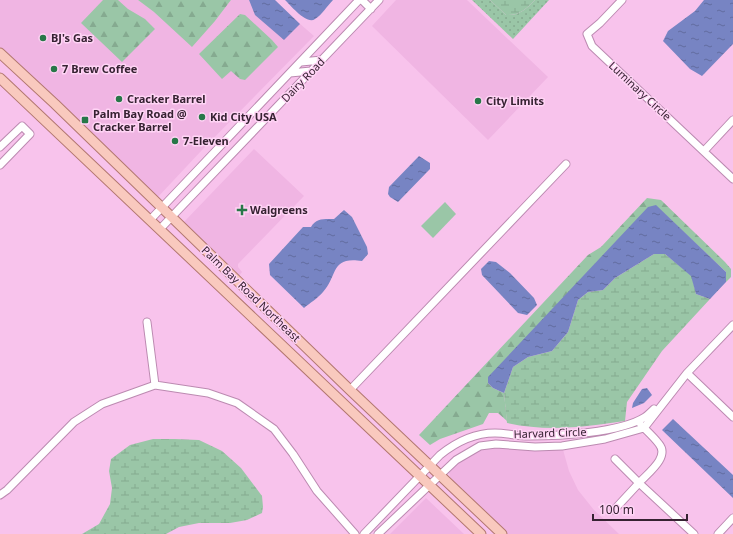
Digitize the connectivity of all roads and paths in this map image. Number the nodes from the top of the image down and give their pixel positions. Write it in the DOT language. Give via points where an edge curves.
graph roads {
  1 [pos="360,0"];
  2 [pos="379,0"];
  3 [pos="622,0"];
  4 [pos="371,9"];
  5 [pos="0,54"];
  6 [pos="322,60"];
  7 [pos="301,62"];
  8 [pos="311,71"];
  9 [pos="290,73"];
  10 [pos="0,78"];
  11 [pos="733,120"];
  12 [pos="0,147"];
  13 [pos="704,151"];
  14 [pos="566,164"];
  15 [pos="0,165"];
  16 [pos="733,179"];
  17 [pos="162,208"];
  18 [pos="171,217"];
  19 [pos="150,220"];
  20 [pos="160,229"];
  21 [pos="147,322"];
  22 [pos="733,325"];
  23 [pos="687,373"];
  24 [pos="155,385"];
  25 [pos="350,390"];
  26 [pos="330,391"];
  27 [pos="671,395"];
  28 [pos="732,413"];
  29 [pos="637,421"];
  30 [pos="644,428"];
  31 [pos="615,460"];
  32 [pos="430,466"];
  33 [pos="440,475"];
  34 [pos="420,476"];
  35 [pos="639,483"];
  36 [pos="429,485"];
  37 [pos="0,495"];
  38 [pos="614,510"];
  39 [pos="733,518"];
  40 [pos="355,534"];
  41 [pos="364,534"];
  42 [pos="378,534"];
  43 [pos="481,534"];
  44 [pos="502,534"];
  45 [pos="694,534"];
  46 [pos="718,534"];
  1 -- 4 [label="street"];
  1 -- 7 [label="street, Dairy Road"];
  2 -- 4 [label="street, Dairy Road"];
  3 -- 13 [label="street, Luminary Circle" via="587,34 592,46"];
  4 -- 6 [label="street, Dairy Road"];
  5 -- 17 [label="main road, Palm Bay Road Northeast"];
  6 -- 7 [label="street"];
  6 -- 8 [label="street, Dairy Road"];
  7 -- 9 [label="street, Dairy Road"];
  8 -- 9 [label="street"];
  8 -- 18 [label="street, Dairy Road"];
  9 -- 17 [label="street, Dairy Road"];
  10 -- 19 [label="main road, Palm Bay Road Northeast"];
  11 -- 13 [label="street"];
  12 -- 15 [label="street" via="22,126 30,134"];
  13 -- 16 [label="street, Luminary Circle"];
  14 -- 25 [label="street"];
  17 -- 18 [label="main road, Palm Bay Road Northeast"];
  17 -- 19 [label="street, Dairy Road"];
  18 -- 20 [label="street, Dairy Road"];
  18 -- 25 [label="main road, Palm Bay Road Northeast"];
  19 -- 20 [label="main road, Palm Bay Road Northeast"];
  20 -- 26 [label="main road, Palm Bay Road Northeast"];
  21 -- 24 [label="street"];
  22 -- 23 [label="street, Harvard Circle"];
  23 -- 27 [label="street, Harvard Circle"];
  23 -- 28 [label="street"];
  24 -- 37 [label="street" via="102,404 74,422"];
  24 -- 40 [label="street" via="208,393 237,403 274,429 317,491"];
  25 -- 26 [label="main road"];
  25 -- 32 [label="main road, Palm Bay Road Northeast"];
  26 -- 34 [label="main road, Palm Bay Road Northeast"];
  27 -- 29 [label="street, Harvard Circle"];
  27 -- 30 [label="street, Harvard Circle"];
  29 -- 30 [label="street"];
  29 -- 32 [label="street, Harvard Circle" via="602,430 563,434 528,436 494,433 470,437 452,445"];
  30 -- 33 [label="street, Harvard Circle" via="606,439 562,446 480,446 456,460"];
  30 -- 35 [label="street" via="660,444 663,451 661,458"];
  31 -- 35 [label="street"];
  32 -- 33 [label="main road, Palm Bay Road Northeast"];
  32 -- 34 [label="street, Harvard Circle"];
  33 -- 36 [label="street, Harvard Circle"];
  33 -- 44 [label="main road, Palm Bay Road Northeast"];
  34 -- 36 [label="main road, Palm Bay Road Northeast"];
  34 -- 41 [label="street, Harvard Circle"];
  35 -- 38 [label="street"];
  35 -- 45 [label="street"];
  36 -- 42 [label="street, Harvard Circle"];
  36 -- 43 [label="main road, Palm Bay Road Northeast"];
  39 -- 46 [label="street"];
}
